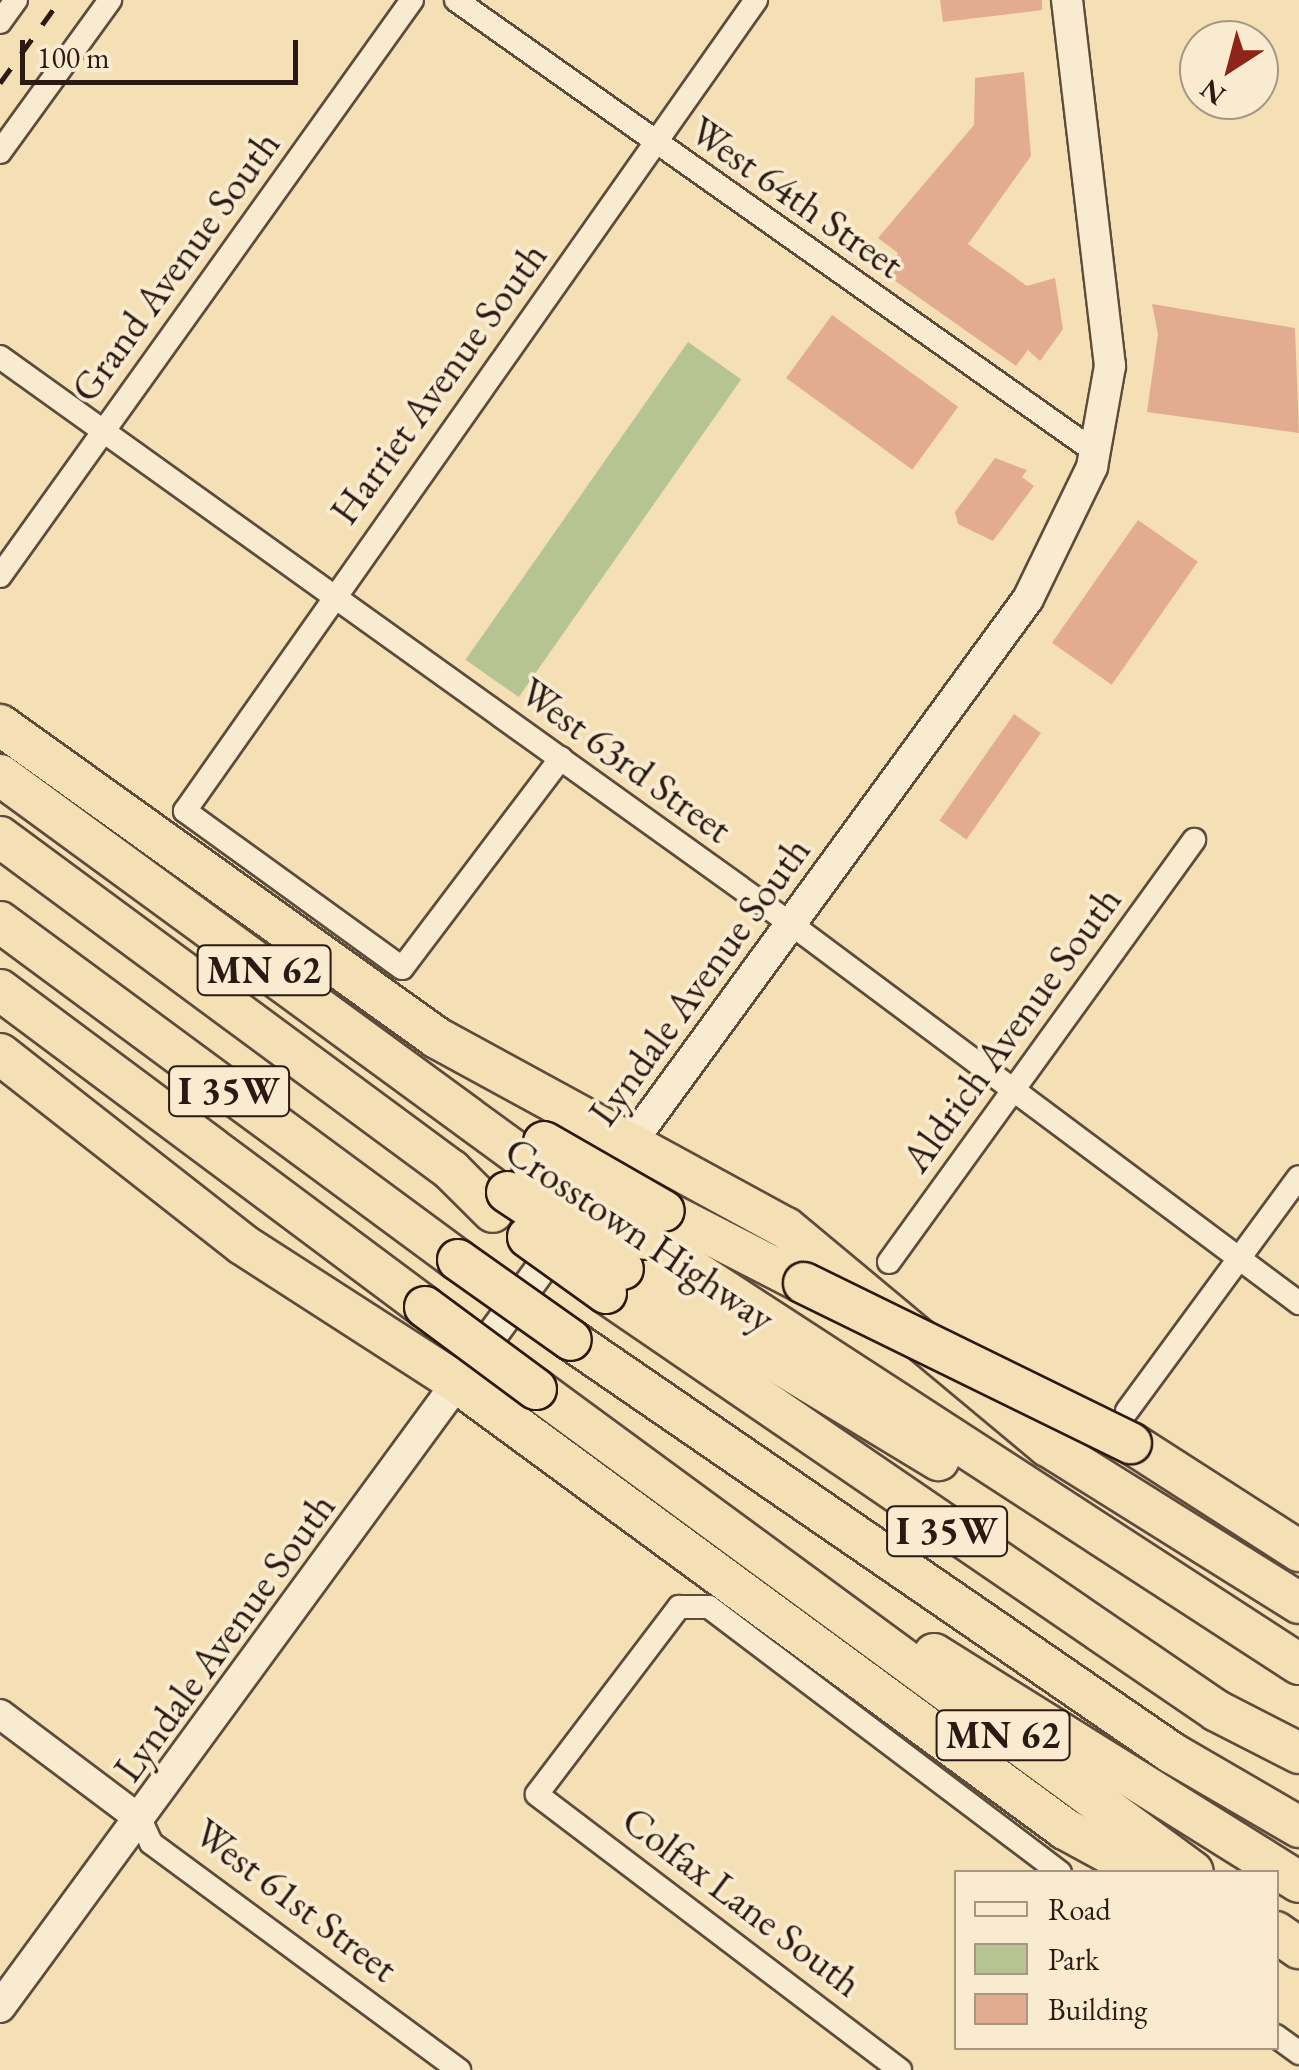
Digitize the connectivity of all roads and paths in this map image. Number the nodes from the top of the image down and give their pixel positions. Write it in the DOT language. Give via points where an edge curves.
graph roads {
  1 [pos="16,0"];
  2 [pos="110,0"];
  3 [pos="412,0"];
  4 [pos="456,0"];
  5 [pos="756,0"];
  6 [pos="1067,0"];
  7 [pos="0,22"];
  8 [pos="656,142"];
  9 [pos="0,152"];
  10 [pos="0,357"];
  11 [pos="103,431"];
  12 [pos="1096,453"];
  13 [pos="0,576"];
  14 [pos="332,596"];
  15 [pos="0,725"];
  16 [pos="561,758"];
  17 [pos="0,775"];
  18 [pos="0,837"];
  19 [pos="1194,840"];
  20 [pos="0,922"];
  21 [pos="791,924"];
  22 [pos="0,990"];
  23 [pos="0,1054"];
  24 [pos="1013,1093"];
  25 [pos="630,1144"];
  26 [pos="518,1177"];
  27 [pos="1299,1177"];
  28 [pos="634,1253"];
  29 [pos="1240,1260"];
  30 [pos="889,1262"];
  31 [pos="1299,1304"];
  32 [pos="459,1384"];
  33 [pos="1129,1427"];
  34 [pos="1299,1551"];
  35 [pos="814,1595"];
  36 [pos="1299,1603"];
  37 [pos="1299,1664"];
  38 [pos="0,1714"];
  39 [pos="1299,1753"];
  40 [pos="140,1819"];
  41 [pos="1299,1827"];
  42 [pos="1057,1870"];
  43 [pos="1140,1870"];
  44 [pos="1190,1870"];
  45 [pos="1299,1882"];
  46 [pos="0,2006"];
  47 [pos="459,2070"];
  48 [pos="900,2070"];
  1 -- 7 [label="street"];
  2 -- 9 [label="street"];
  3 -- 11 [label="street, Grand Avenue South"];
  4 -- 8 [label="street, West 64th Street"];
  5 -- 8 [label="street, Harriet Avenue South"];
  6 -- 12 [label="main road, Lyndale Avenue South" via="1107,313"];
  8 -- 12 [label="street, West 64th Street"];
  8 -- 14 [label="street, Harriet Avenue South"];
  10 -- 11 [label="street, West 63rd Street"];
  11 -- 13 [label="street, Grand Avenue South"];
  11 -- 14 [label="street, West 63rd Street"];
  12 -- 21 [label="main road, Lyndale Avenue South" via="1028,599"];
  14 -- 16 [label="street, West 63rd Street"];
  14 -- 16 [label="street, Harriet Avenue South" via="185,812 402,968"];
  15 -- 25 [label="highway" via="437,1038"];
  16 -- 21 [label="street, West 63rd Street"];
  17 -- 26 [label="highway, Crosstown Highway / MN 62" via="363,1043"];
  18 -- 26 [label="highway, I 35W" via="451,1170"];
  19 -- 24 [label="street, Aldrich Avenue South"];
  20 -- 41 [label="highway, I 35W, bridge" via="571,1340 1156,1742"];
  21 -- 24 [label="street, West 63rd Street"];
  21 -- 25 [label="main road, Lyndale Avenue South"];
  22 -- 35 [label="highway, MN 62, bridge"];
  23 -- 32 [label="highway" via="242,1244"];
  24 -- 29 [label="street, West 63rd Street"];
  24 -- 30 [label="street, Aldrich Avenue South"];
  25 -- 32 [label="main road, Lyndale Avenue South"];
  25 -- 36 [label="highway" via="704,1176 786,1228 1048,1446"];
  26 -- 28 [label="highway, Crosstown Highway / MN 62, bridge"];
  26 -- 28 [label="highway, I 35W, bridge"];
  27 -- 29 [label="street"];
  28 -- 33 [label="highway, bridge" via="804,1284"];
  28 -- 37 [label="highway, Crosstown Highway / MN 62"];
  28 -- 39 [label="highway, I 35W" via="1070,1613"];
  29 -- 31 [label="street, West 63rd Street"];
  29 -- 33 [label="street"];
  32 -- 40 [label="main road, Lyndale Avenue South"];
  32 -- 43 [label="highway" via="1065,1829"];
  33 -- 34 [label="highway"];
  35 -- 44 [label="highway, MN 62"];
  35 -- 45 [label="highway" via="890,1625"];
  38 -- 40 [label="street, West 61st Street"];
  40 -- 46 [label="main road, Lyndale Avenue South"];
  40 -- 47 [label="street, West 61st Street" via="151,1843"];
  42 -- 48 [label="street, Colfax Lane South" via="694,1600 679,1607 537,1794"];
}
